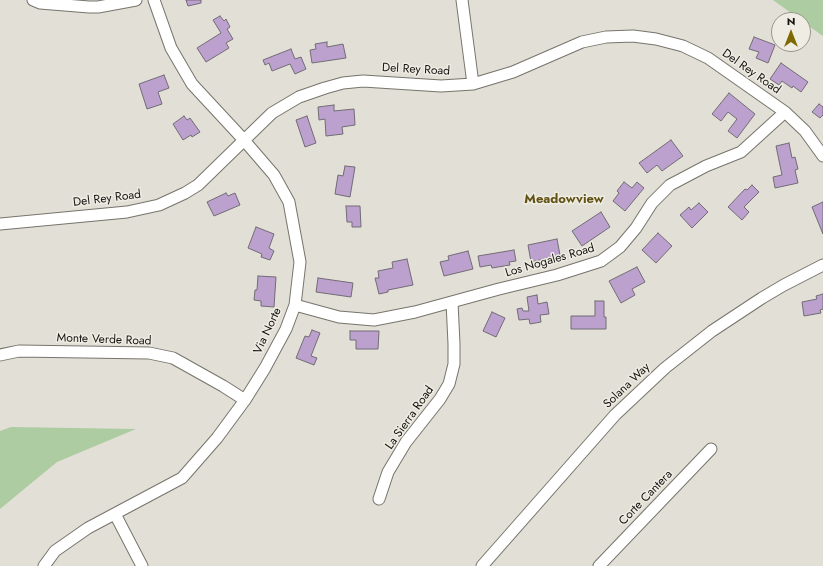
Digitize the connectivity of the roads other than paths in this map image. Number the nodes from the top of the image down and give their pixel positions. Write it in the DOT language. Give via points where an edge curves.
graph roads {
  1 [pos="33,0"];
  2 [pos="136,0"];
  3 [pos="154,0"];
  4 [pos="462,0"];
  5 [pos="473,84"];
  6 [pos="785,112"];
  7 [pos="244,139"];
  8 [pos="823,156"];
  9 [pos="0,224"];
  10 [pos="823,265"];
  11 [pos="452,302"];
  12 [pos="295,305"];
  13 [pos="0,355"];
  14 [pos="245,400"];
  15 [pos="712,449"];
  16 [pos="379,499"];
  17 [pos="115,514"];
  18 [pos="44,566"];
  19 [pos="142,566"];
  20 [pos="482,566"];
  21 [pos="599,566"];
  1 -- 2 [label="street" via="40,3 94,7"];
  3 -- 7 [label="street, Via Norte" via="171,48 192,84"];
  4 -- 5 [label="street"];
  5 -- 6 [label="street, Del Rey Road" via="514,72 582,42 606,37 633,36 683,46 708,58"];
  5 -- 7 [label="street, Del Rey Road" via="441,86 362,80 343,83 299,97 272,113"];
  6 -- 8 [label="street, Del Rey Road" via="805,131"];
  6 -- 11 [label="street, Los Nogales Road" via="741,152 706,166 670,185 652,203 620,247 601,261"];
  7 -- 9 [label="street, Del Rey Road" via="198,184 159,205 127,212"];
  7 -- 12 [label="street, Via Norte" via="274,175 289,202 300,262"];
  10 -- 20 [label="street, Solana Way" via="762,298 712,331 665,368 615,415"];
  11 -- 12 [label="street, Los Nogales Road" via="374,320 339,317"];
  11 -- 16 [label="street, La Sierra Road" via="454,364 449,384 406,442 388,472"];
  12 -- 14 [label="street, Via Norte" via="286,330"];
  13 -- 14 [label="street, Monte Verde Road" via="19,351 149,354 173,358"];
  14 -- 17 [label="street, Via Norte" via="217,438 182,478"];
  15 -- 21 [label="street, Corte Cantera"];
  17 -- 18 [label="street, Via Norte" via="88,528 56,551"];
  17 -- 19 [label="street"];
}
